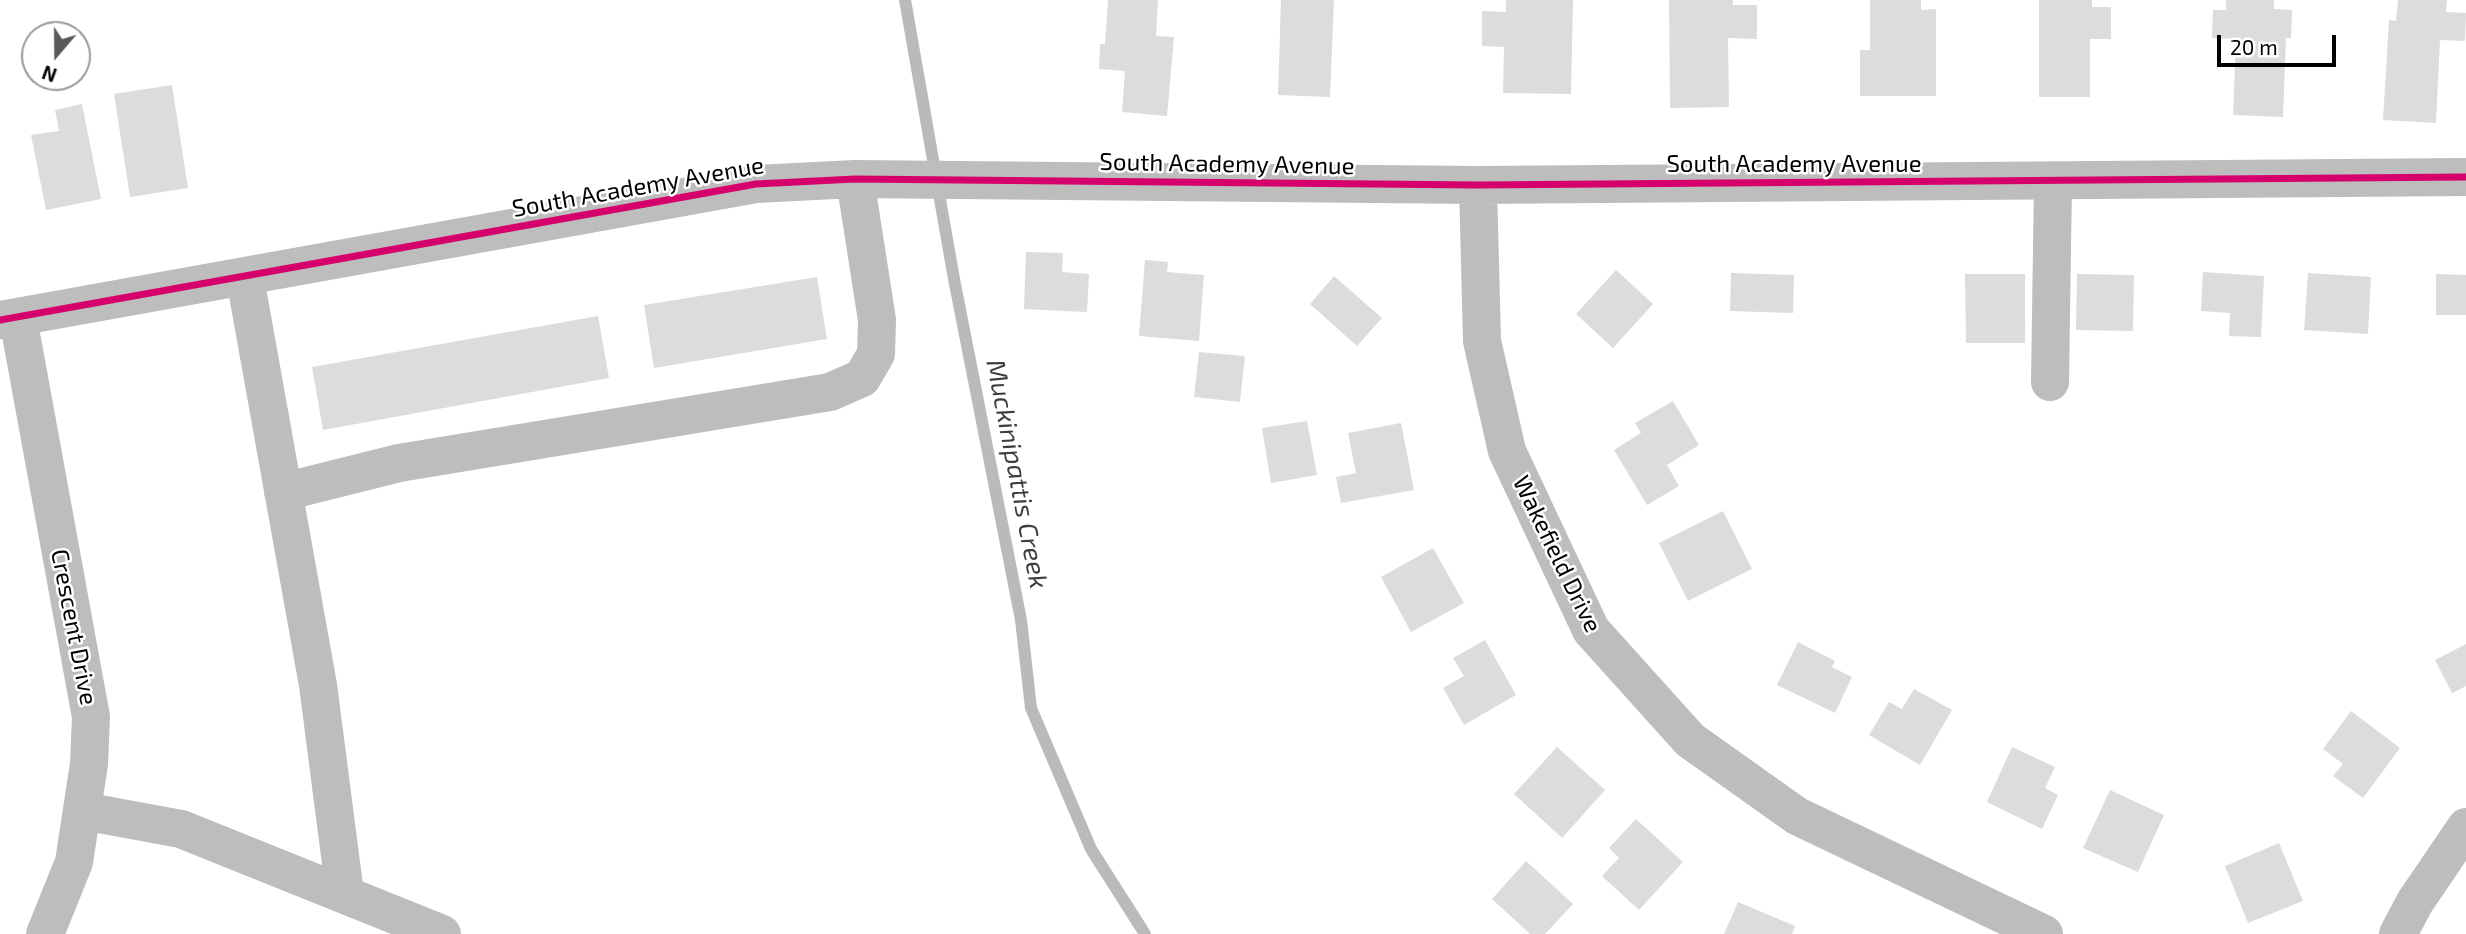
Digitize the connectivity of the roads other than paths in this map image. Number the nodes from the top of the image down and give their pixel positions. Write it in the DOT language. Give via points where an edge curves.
graph roads {
  1 [pos="2466,177"];
  2 [pos="855,179"];
  3 [pos="2053,181"];
  4 [pos="1478,185"];
  5 [pos="245,278"];
  6 [pos="9,319"];
  7 [pos="2050,382"];
  8 [pos="283,492"];
  9 [pos="83,811"];
  10 [pos="2466,827"];
  11 [pos="345,894"];
  12 [pos="45,934"];
  13 [pos="442,934"];
  14 [pos="2044,934"];
  15 [pos="2398,934"];
  1 -- 3 [label="street, South Academy Avenue"];
  2 -- 4 [label="street, South Academy Avenue"];
  2 -- 5 [label="street, South Academy Avenue" via="757,184"];
  2 -- 8 [label="street" via="877,320 876,354 862,378 830,392 398,463"];
  3 -- 4 [label="street, South Academy Avenue"];
  3 -- 7 [label="street"];
  4 -- 14 [label="street, Wakefield Drive" via="1482,341 1507,451 1591,630 1690,740 1797,816"];
  5 -- 6 [label="street, South Academy Avenue"];
  5 -- 8 [label="street"];
  6 -- 9 [label="street, Crescent Drive" via="90,717"];
  8 -- 11 [label="street" via="318,685"];
  9 -- 11 [label="street" via="181,829"];
  9 -- 12 [label="street, Crescent Drive" via="74,862"];
  10 -- 15 [label="street"];
  11 -- 13 [label="street"];
}
